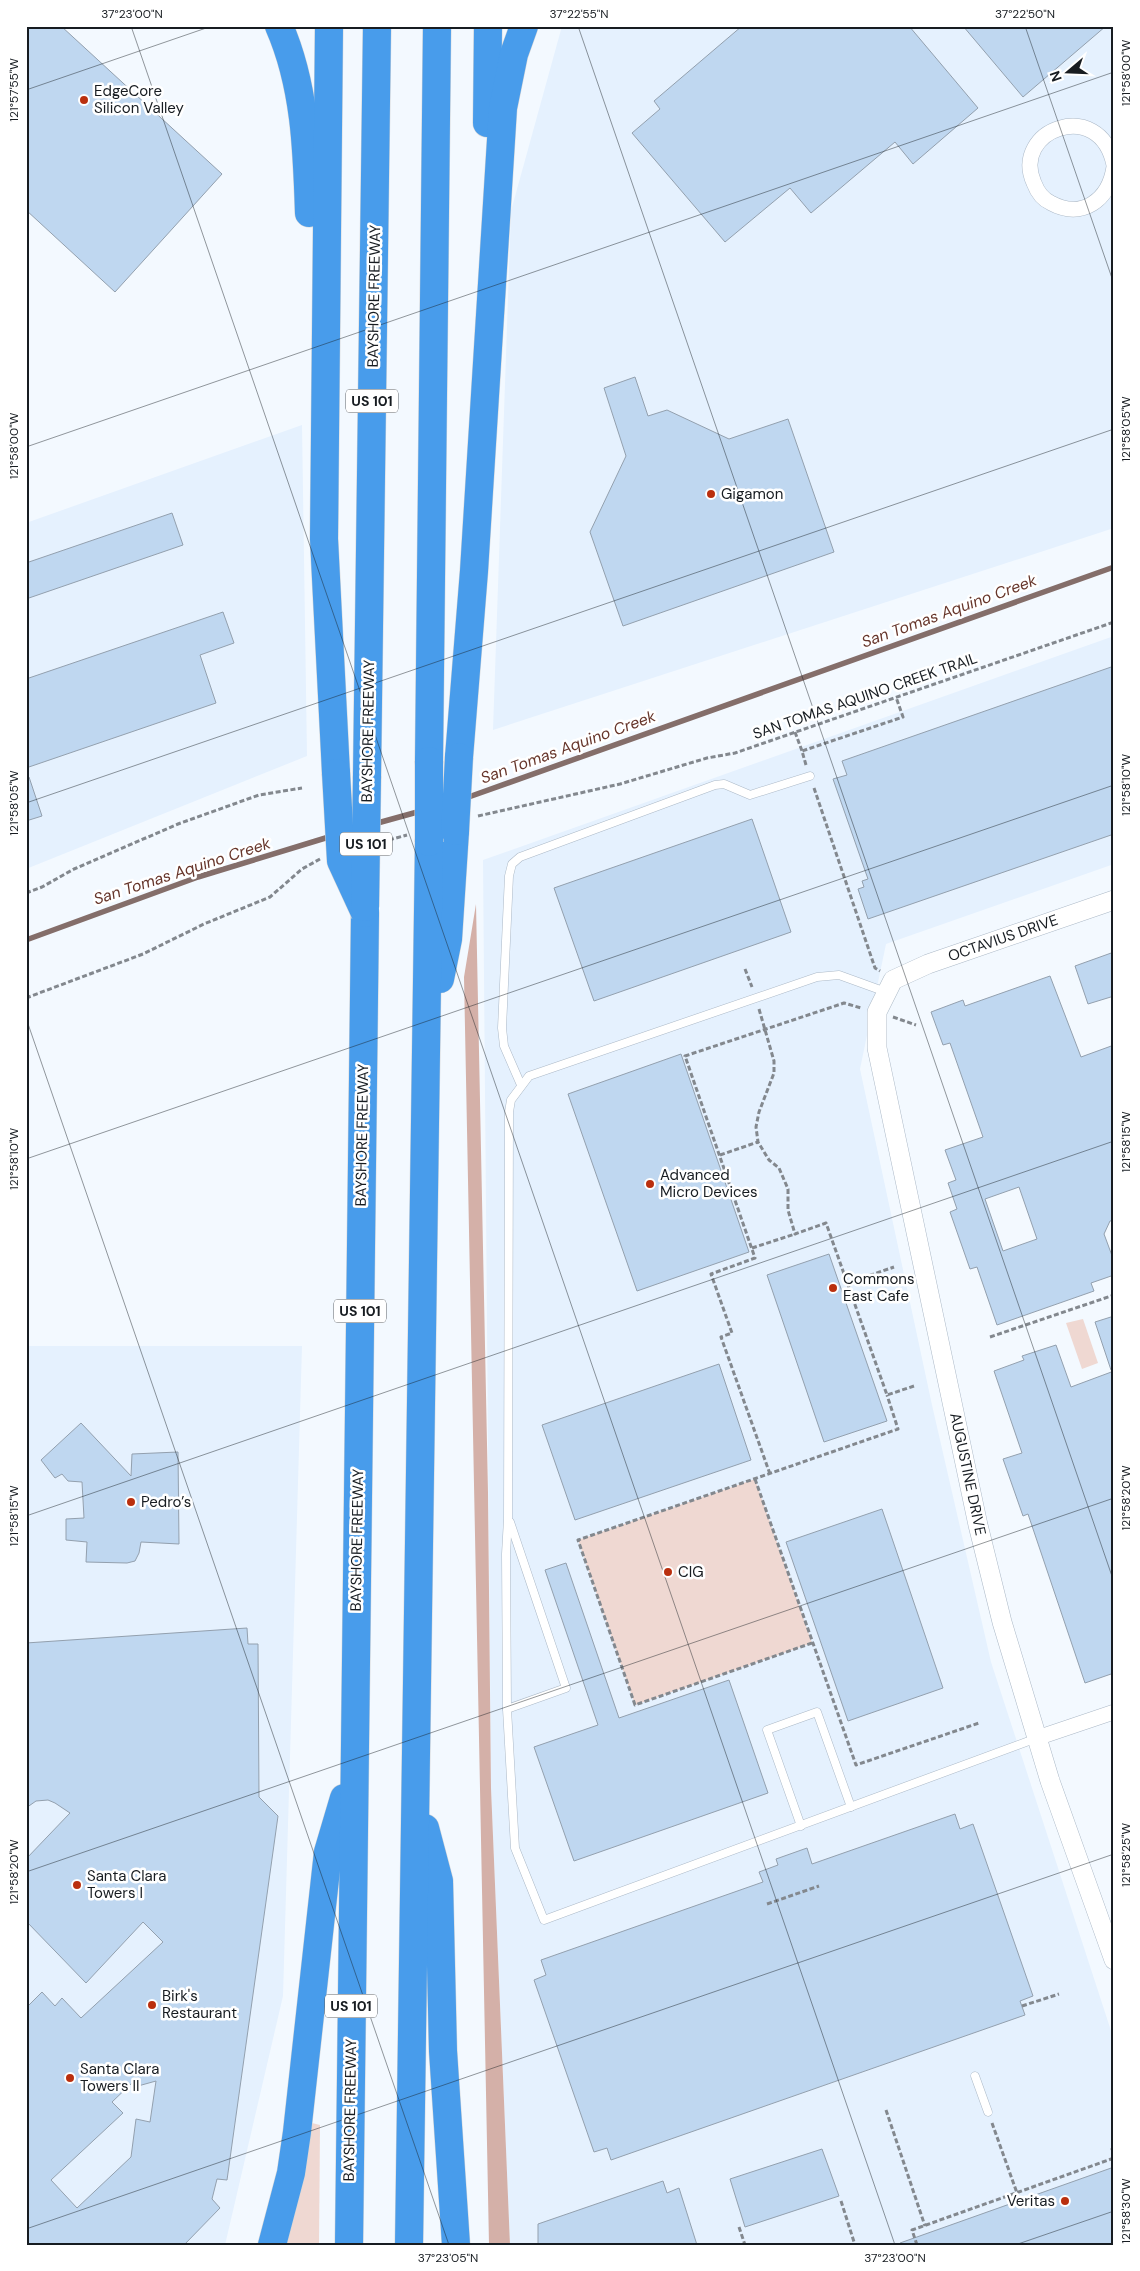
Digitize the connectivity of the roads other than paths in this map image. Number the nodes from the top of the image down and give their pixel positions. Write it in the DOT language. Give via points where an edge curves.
graph roads {
  1 [pos="279,26"];
  2 [pos="329,26"];
  3 [pos="378,26"];
  4 [pos="437,26"];
  5 [pos="488,26"];
  6 [pos="524,26"];
  7 [pos="1113,159"];
  8 [pos="487,352"];
  9 [pos="324,539"];
  10 [pos="810,776"];
  11 [pos="1114,900"];
  12 [pos="365,913"];
  13 [pos="890,986"];
  14 [pos="426,1047"];
  15 [pos="521,1085"];
  16 [pos="508,1519"];
  17 [pos="508,1709"];
  18 [pos="1114,1712"];
  19 [pos="1037,1738"];
  20 [pos="354,1767"];
  21 [pos="416,1793"];
  22 [pos="851,1807"];
  23 [pos="801,1826"];
  24 [pos="1114,1960"];
  25 [pos="976,2076"];
  26 [pos="988,2112"];
  27 [pos="272,2245"];
  28 [pos="349,2245"];
  29 [pos="409,2245"];
  30 [pos="456,2245"];
  1 -- 9 [label="highway" via="296,72 306,143 316,492"];
  2 -- 9 [label="highway"];
  3 -- 12 [label="highway, BAYSHORE FREEWAY / US 101, bridge"];
  4 -- 14 [label="highway, bridge"];
  5 -- 8 [label="highway"];
  6 -- 8 [label="highway" via="514,54 503,108"];
  7 -- 7 [label="street" via="1104,140 1094,131 1080,126 1060,127 1042,138 1034,150 1030,163 1031,177 1037,190 1058,207 1085,207 1106,192 1112,179"];
  8 -- 14 [label="highway, bridge" via="448,939"];
  9 -- 12 [label="highway, bridge" via="341,861"];
  10 -- 15 [label="lane" via="750,795 724,784 715,785 520,857 512,864 502,1028 504,1046"];
  11 -- 13 [label="street, OCTAVIUS DRIVE" via="928,964"];
  12 -- 20 [label="highway, BAYSHORE FREEWAY / US 101"];
  13 -- 15 [label="lane" via="839,975 817,977 529,1076"];
  13 -- 19 [label="street, AUGUSTINE DRIVE" via="877,1012 878,1048 978,1525 1002,1622"];
  14 -- 21 [label="highway"];
  15 -- 16 [label="lane" via="511,1100 509,1112"];
  16 -- 17 [label="lane"];
  16 -- 17 [label="lane" via="566,1688"];
  17 -- 23 [label="lane" via="515,1848 544,1920"];
  18 -- 19 [label="street"];
  19 -- 22 [label="lane"];
  19 -- 24 [label="street, AUGUSTINE DRIVE"];
  20 -- 27 [label="highway" via="328,1852 297,2132 291,2173"];
  20 -- 28 [label="highway, BAYSHORE FREEWAY / US 101"];
  21 -- 29 [label="highway"];
  21 -- 30 [label="highway" via="438,1881 443,2051"];
  22 -- 23 [label="lane"];
  22 -- 23 [label="lane" via="817,1712 767,1730"];
  25 -- 26 [label="lane"];
}
